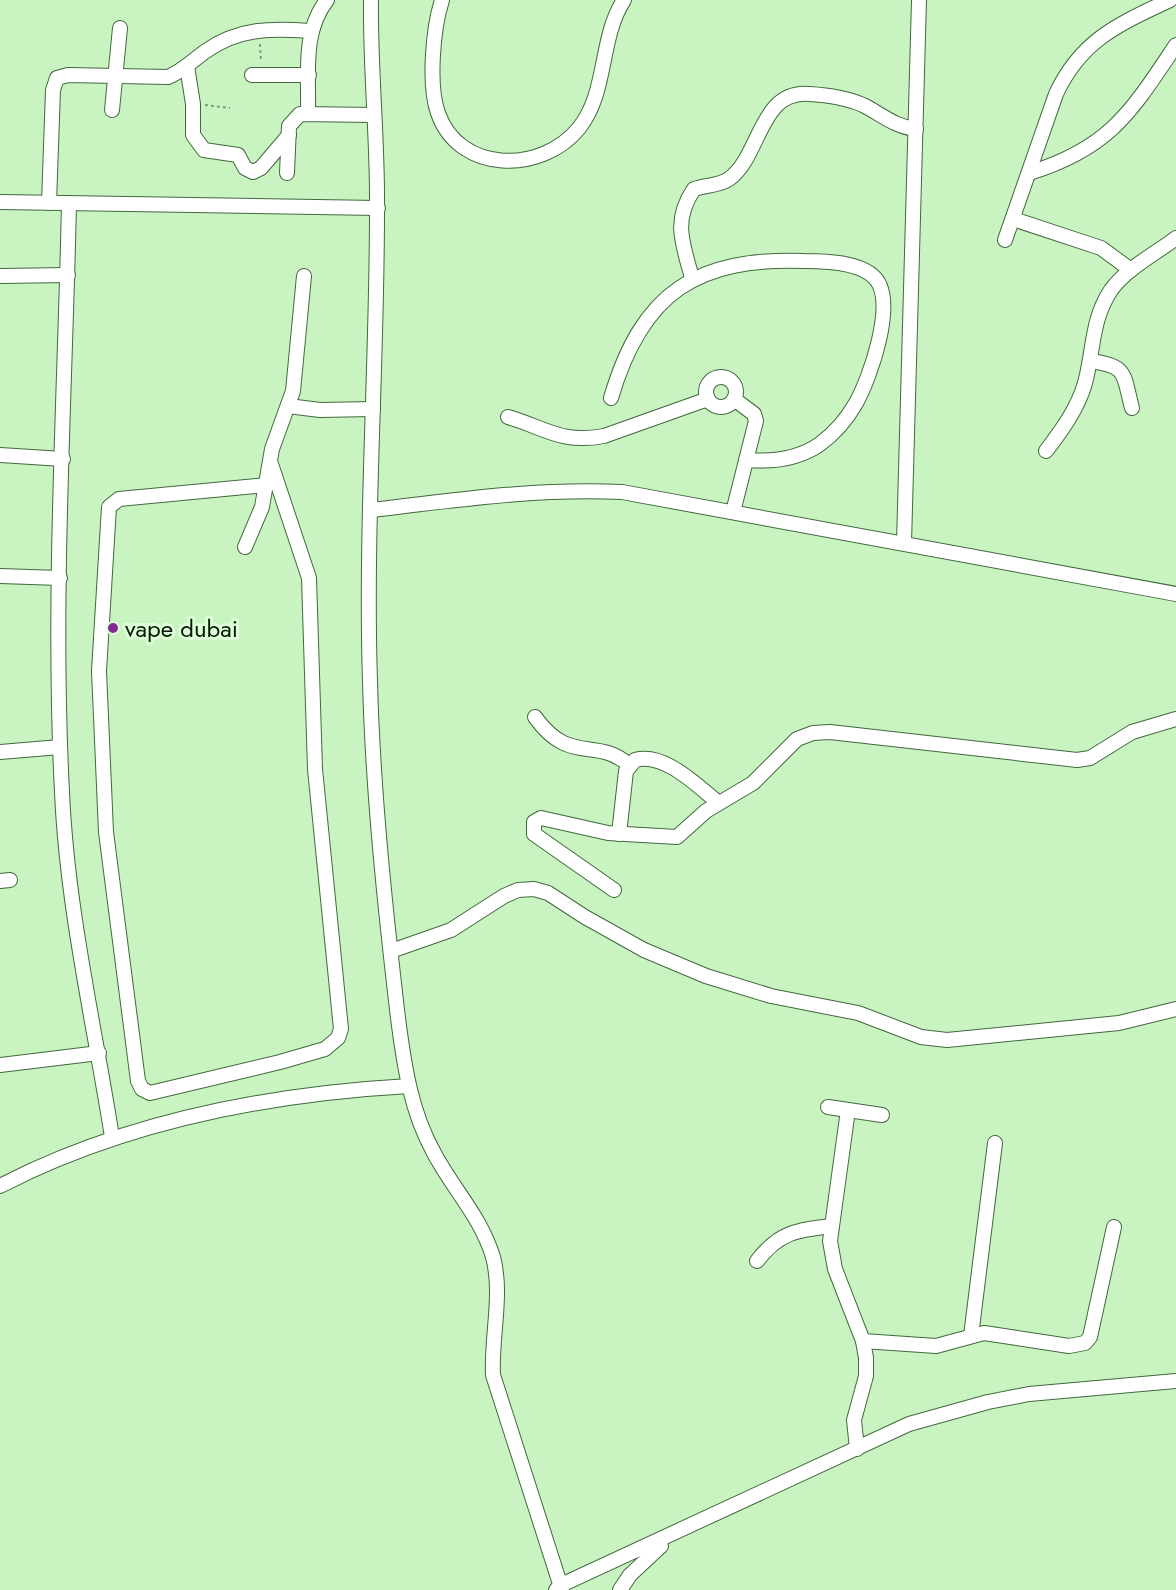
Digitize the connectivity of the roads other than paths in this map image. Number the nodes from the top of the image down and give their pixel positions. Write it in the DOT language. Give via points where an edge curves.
graph roads {
  1 [pos="327,0"];
  2 [pos="371,0"];
  3 [pos="442,0"];
  4 [pos="624,0"];
  5 [pos="920,0"];
  6 [pos="1170,0"];
  7 [pos="120,28"];
  8 [pos="310,31"];
  9 [pos="1176,45"];
  10 [pos="187,66"];
  11 [pos="257,75"];
  12 [pos="309,75"];
  13 [pos="115,76"];
  14 [pos="112,110"];
  15 [pos="308,113"];
  16 [pos="374,115"];
  17 [pos="916,129"];
  18 [pos="289,135"];
  19 [pos="287,173"];
  20 [pos="1029,173"];
  21 [pos="0,202"];
  22 [pos="48,203"];
  23 [pos="69,203"];
  24 [pos="378,208"];
  25 [pos="1013,219"];
  26 [pos="1176,238"];
  27 [pos="1005,240"];
  28 [pos="1131,270"];
  29 [pos="68,275"];
  30 [pos="0,276"];
  31 [pos="304,276"];
  32 [pos="692,278"];
  33 [pos="1091,361"];
  34 [pos="610,398"];
  35 [pos="708,399"];
  36 [pos="734,399"];
  37 [pos="288,406"];
  38 [pos="1132,408"];
  39 [pos="374,409"];
  40 [pos="508,417"];
  41 [pos="1046,451"];
  42 [pos="0,454"];
  43 [pos="63,459"];
  44 [pos="746,460"];
  45 [pos="271,464"];
  46 [pos="267,485"];
  47 [pos="372,510"];
  48 [pos="733,512"];
  49 [pos="904,543"];
  50 [pos="245,547"];
  51 [pos="0,576"];
  52 [pos="60,578"];
  53 [pos="1176,594"];
  54 [pos="536,717"];
  55 [pos="1176,719"];
  56 [pos="60,747"];
  57 [pos="0,752"];
  58 [pos="629,765"];
  59 [pos="719,803"];
  60 [pos="619,834"];
  61 [pos="614,890"];
  62 [pos="391,951"];
  63 [pos="1176,1009"];
  64 [pos="99,1053"];
  65 [pos="0,1065"];
  66 [pos="409,1086"];
  67 [pos="828,1107"];
  68 [pos="848,1110"];
  69 [pos="882,1115"];
  70 [pos="112,1137"];
  71 [pos="995,1143"];
  72 [pos="0,1186"];
  73 [pos="832,1226"];
  74 [pos="1114,1227"];
  75 [pos="757,1261"];
  76 [pos="971,1336"];
  77 [pos="863,1341"];
  78 [pos="1176,1381"];
  79 [pos="856,1449"];
  80 [pos="682,1531"];
  81 [pos="560,1588"];
  82 [pos="620,1590"];
  1 -- 8 [label="street"];
  2 -- 16 [label="street"];
  3 -- 4 [label="street" via="433,68 438,112 448,132 464,148 480,157 503,162 542,156 560,147 579,128 591,109 614,21"];
  5 -- 17 [label="street"];
  6 -- 20 [label="street" via="1114,27 1079,55 1056,94"];
  7 -- 13 [label="street"];
  8 -- 10 [label="street" via="260,29 237,34"];
  8 -- 12 [label="street"];
  9 -- 20 [label="street" via="1137,103 1109,131 1087,150"];
  10 -- 13 [label="street" via="168,77"];
  10 -- 18 [label="street" via="194,104 194,135 199,146 210,152 238,155 248,171 261,168"];
  11 -- 12 [label="street"];
  12 -- 15 [label="street"];
  13 -- 14 [label="street"];
  13 -- 22 [label="street" via="62,75 54,84"];
  15 -- 16 [label="street"];
  15 -- 18 [label="street" via="293,119"];
  16 -- 24 [label="street"];
  17 -- 32 [label="street" via="905,128 842,98 795,94 782,99 772,109 737,171 718,184 694,189 683,204 680,224"];
  17 -- 49 [label="street"];
  18 -- 19 [label="street"];
  20 -- 25 [label="street"];
  21 -- 22 [label="street"];
  22 -- 23 [label="street"];
  23 -- 24 [label="street"];
  23 -- 29 [label="street"];
  24 -- 39 [label="street"];
  25 -- 27 [label="street"];
  25 -- 28 [label="street" via="1101,248"];
  26 -- 28 [label="street"];
  28 -- 33 [label="street" via="1112,288 1099,310 1092,335"];
  29 -- 30 [label="street"];
  29 -- 43 [label="street"];
  31 -- 37 [label="street" via="296,375"];
  32 -- 34 [label="street" via="663,301 639,329 621,362"];
  32 -- 44 [label="street" via="755,260 813,261 863,269 883,291 881,327 869,373 840,426 819,445 793,457 764,462"];
  33 -- 38 [label="street" via="1119,368"];
  33 -- 41 [label="street" via="1075,409"];
  35 -- 36 [label="street" via="721,406"];
  35 -- 36 [label="street" via="708,384 721,377 734,384"];
  35 -- 40 [label="street" via="586,439 553,436"];
  36 -- 44 [label="street" via="756,417"];
  37 -- 39 [label="street"];
  37 -- 45 [label="street" via="272,449"];
  39 -- 47 [label="street"];
  42 -- 43 [label="street"];
  43 -- 52 [label="street"];
  44 -- 48 [label="street"];
  45 -- 46 [label="street"];
  45 -- 46 [label="street" via="309,578 315,769 341,1029 333,1045 325,1049 150,1093 138,1081 106,832 99,672 110,507 119,499"];
  46 -- 50 [label="street"];
  47 -- 48 [label="street" via="569,490 622,492"];
  47 -- 62 [label="street" via="369,594 373,757"];
  48 -- 49 [label="street"];
  49 -- 53 [label="street"];
  51 -- 52 [label="street"];
  52 -- 56 [label="street"];
  54 -- 58 [label="street" via="557,740 572,748 613,754"];
  55 -- 59 [label="street" via="1132,732 1090,758 1077,760 813,733 797,739 753,783"];
  56 -- 57 [label="street"];
  56 -- 64 [label="street" via="70,875"];
  58 -- 59 [label="street" via="641,759 660,763"];
  58 -- 60 [label="street"];
  59 -- 60 [label="street" via="677,837"];
  60 -- 61 [label="street" via="579,829 541,818 532,826 534,834"];
  62 -- 63 [label="street" via="452,930 511,893 534,889 548,892 644,950 706,976 771,996 858,1014 921,1037 947,1040 1119,1023"];
  62 -- 66 [label="street"];
  64 -- 65 [label="street"];
  64 -- 70 [label="street"];
  66 -- 70 [label="street" via="291,1096"];
  66 -- 81 [label="street" via="432,1151 471,1207 491,1252 497,1291 491,1347 493,1375"];
  67 -- 68 [label="street"];
  68 -- 69 [label="street"];
  68 -- 73 [label="street"];
  70 -- 72 [label="street"];
  71 -- 76 [label="street"];
  73 -- 75 [label="street" via="786,1234 769,1245"];
  73 -- 77 [label="street" via="831,1255"];
  74 -- 76 [label="street" via="1090,1337 1085,1343 1077,1347 997,1334"];
  76 -- 77 [label="street" via="936,1346"];
  77 -- 79 [label="street" via="866,1376 854,1420"];
  78 -- 79 [label="street" via="1029,1394 988,1402 909,1424"];
  79 -- 80 [label="street"];
  80 -- 81 [label="street"];
  80 -- 82 [label="street" via="654,1551"];
}
